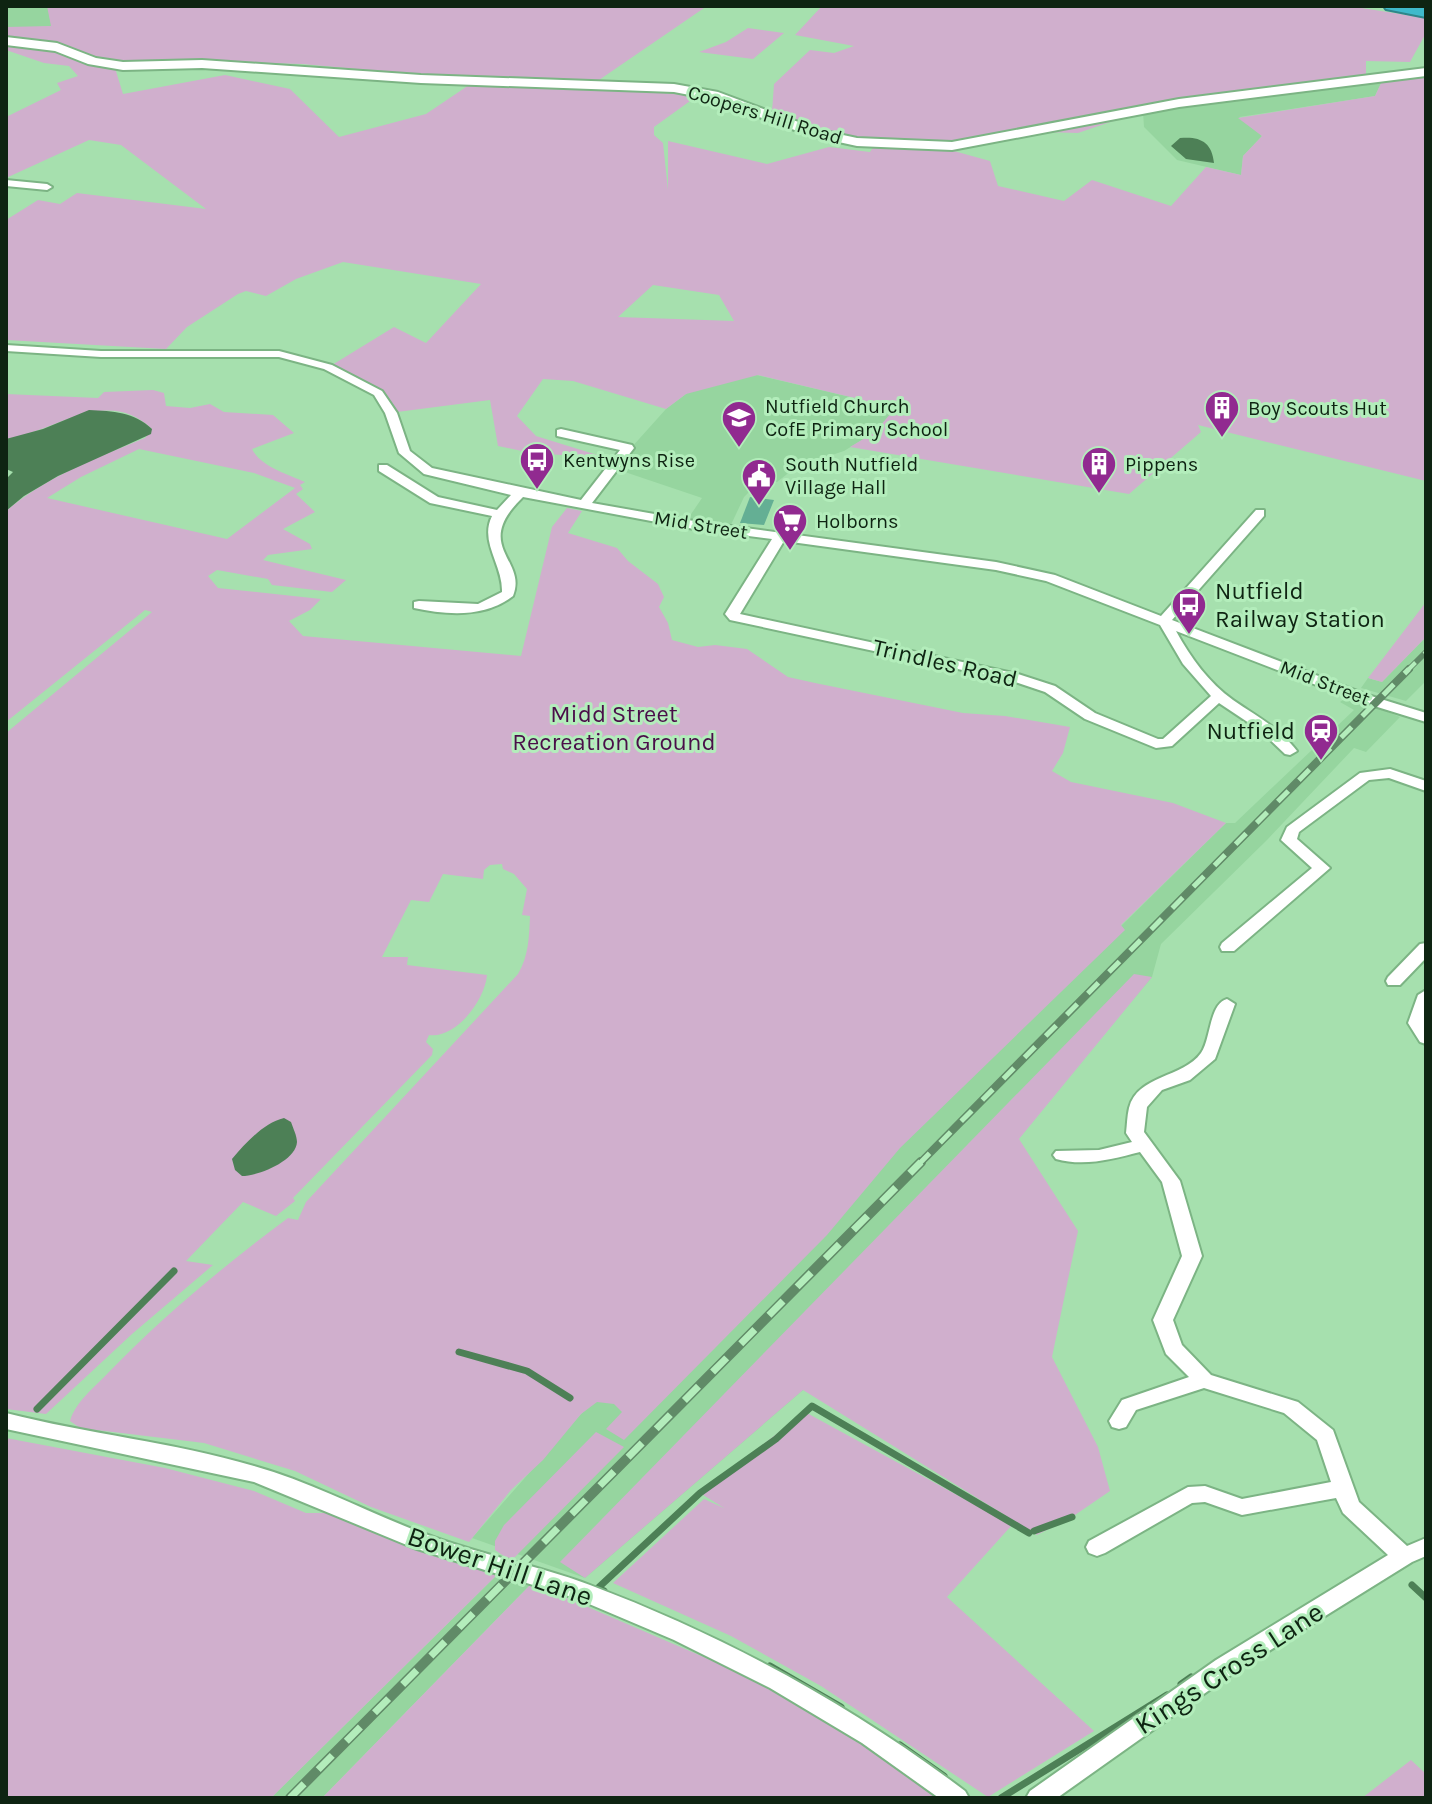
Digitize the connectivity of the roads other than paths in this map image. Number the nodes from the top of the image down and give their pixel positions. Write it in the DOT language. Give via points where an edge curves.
graph roads {
  1 [pos="1392,6"];
  2 [pos="1426,12"];
  3 [pos="6,41"];
  4 [pos="1426,72"];
  5 [pos="6,183"];
  6 [pos="47,187"];
  7 [pos="6,348"];
  8 [pos="561,433"];
  9 [pos="383,468"];
  10 [pos="520,493"];
  11 [pos="584,505"];
  12 [pos="1260,513"];
  13 [pos="499,514"];
  14 [pos="781,536"];
  15 [pos="419,605"];
  16 [pos="1165,620"];
  17 [pos="1221,697"];
  18 [pos="1426,718"];
  19 [pos="1290,751"];
  20 [pos="1426,786"];
  21 [pos="1228,947"];
  22 [pos="1426,948"];
  23 [pos="1394,981"];
  24 [pos="1426,995"];
  25 [pos="1227,1004"];
  26 [pos="1426,1038"];
  27 [pos="1145,1145"];
  28 [pos="1062,1155"];
  29 [pos="1204,1380"];
  30 [pos="1124,1413"];
  31 [pos="6,1421"];
  32 [pos="1344,1488"];
  33 [pos="1097,1547"];
  34 [pos="1426,1547"];
  35 [pos="1404,1556"];
  36 [pos="957,1798"];
  37 [pos="1038,1798"];
  1 -- 2 [label="highway"];
  3 -- 4 [label="street, Coopers Hill Road" via="57,47 123,66 202,64 674,88 713,95 816,133 901,146 952,146 1179,103"];
  5 -- 6 [label="street"];
  7 -- 10 [label="street, Mid Street" via="279,354 328,367 378,393 405,453 428,471"];
  8 -- 11 [label="street" via="628,448"];
  9 -- 13 [label="street" via="434,500"];
  10 -- 11 [label="street, Mid Street"];
  10 -- 13 [label="street"];
  11 -- 14 [label="street, Mid Street"];
  12 -- 16 [label="street"];
  13 -- 15 [label="street" via="492,531 508,593 479,608"];
  14 -- 16 [label="street, Mid Street" via="996,566 1050,578"];
  14 -- 17 [label="street, Trindles Road" via="732,614 735,617 1013,677 1050,689 1090,716 1156,744 1167,743"];
  16 -- 17 [label="street" via="1184,654"];
  16 -- 18 [label="street, Mid Street"];
  17 -- 19 [label="street" via="1277,733"];
  20 -- 21 [label="street" via="1390,773 1365,776 1292,830 1289,840 1322,868"];
  22 -- 23 [label="street"];
  24 -- 26 [label="street" via="1417,1023"];
  25 -- 27 [label="street" via="1209,1055 1184,1076 1156,1086 1138,1106 1135,1133"];
  27 -- 28 [label="street" via="1099,1156"];
  27 -- 29 [label="street" via="1171,1181 1192,1256 1163,1320 1173,1349"];
  29 -- 30 [label="street"];
  29 -- 32 [label="street" via="1291,1407 1326,1436"];
  31 -- 36 [label="street, Bower Hill Lane" via="255,1474 421,1542 582,1592 792,1687 910,1761"];
  32 -- 33 [label="street" via="1242,1507 1205,1494 1188,1495"];
  32 -- 35 [label="street" via="1350,1507"];
  34 -- 35 [label="street, Kings Cross Lane"];
  35 -- 37 [label="street, Kings Cross Lane" via="1224,1667"];
}
